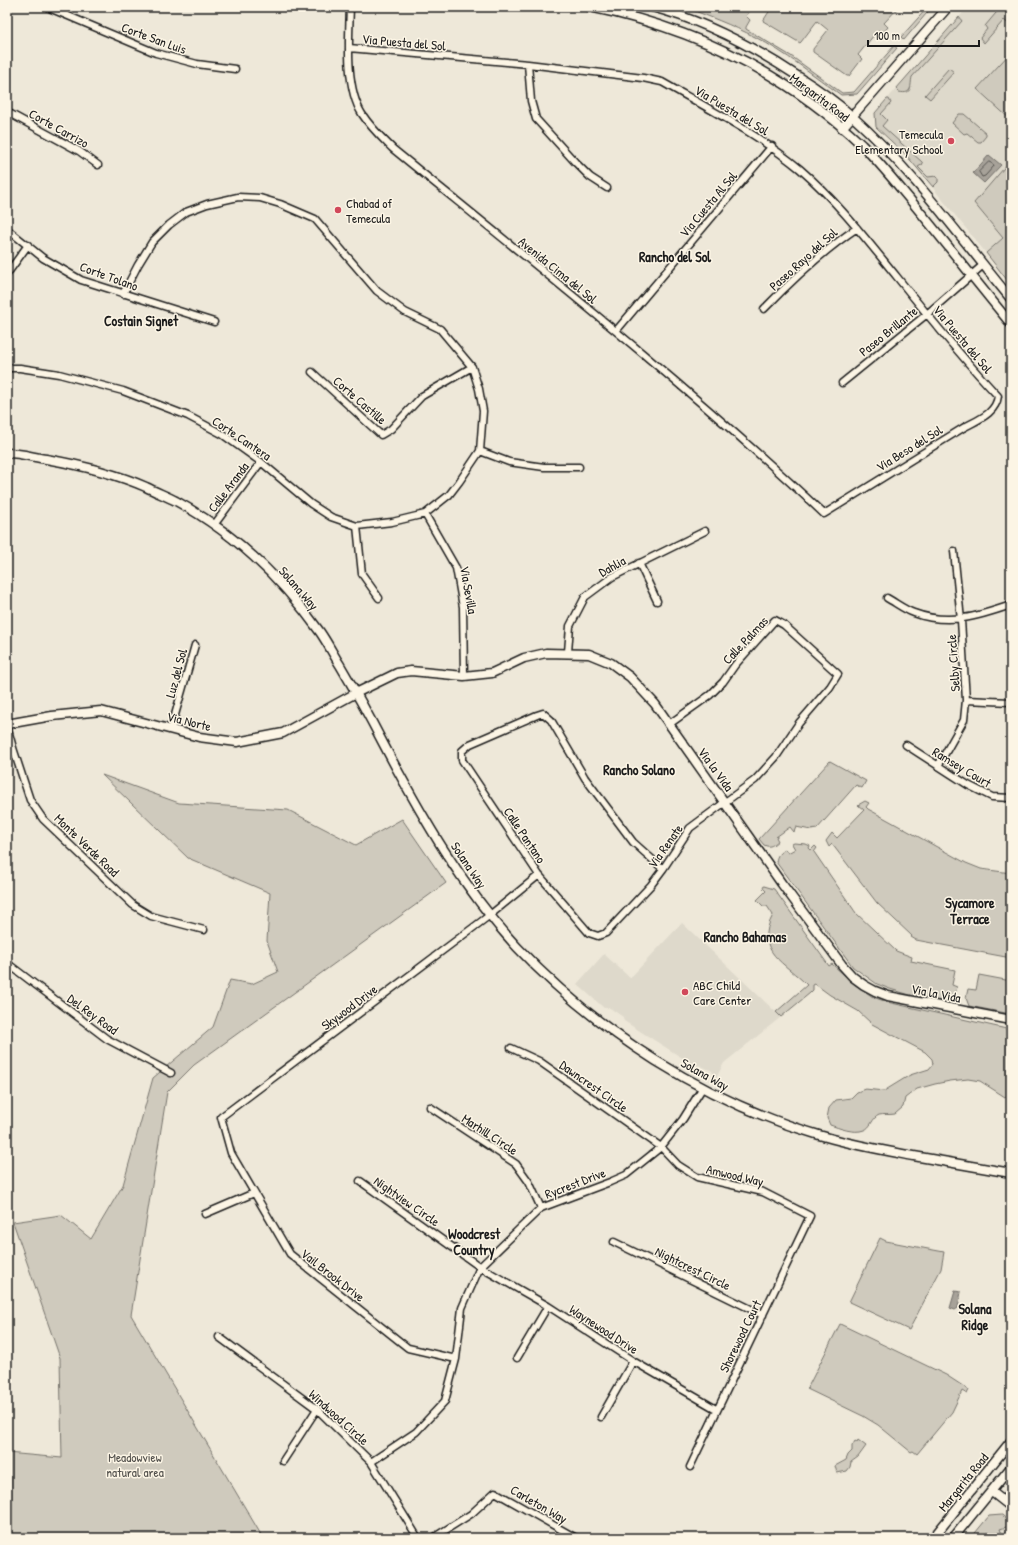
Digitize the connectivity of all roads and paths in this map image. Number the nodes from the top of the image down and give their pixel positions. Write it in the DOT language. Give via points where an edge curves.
graph roads {
  1 [pos="47,7"];
  2 [pos="350,7"];
  3 [pos="590,7"];
  4 [pos="652,7"];
  5 [pos="948,7"];
  6 [pos="349,48"];
  7 [pos="528,64"];
  8 [pos="235,69"];
  9 [pos="7,112"];
  10 [pos="853,117"];
  11 [pos="842,128"];
  12 [pos="772,146"];
  13 [pos="98,165"];
  14 [pos="607,188"];
  15 [pos="857,228"];
  16 [pos="7,229"];
  17 [pos="28,245"];
  18 [pos="983,265"];
  19 [pos="7,274"];
  20 [pos="971,276"];
  21 [pos="123,294"];
  22 [pos="1011,299"];
  23 [pos="764,309"];
  24 [pos="927,314"];
  25 [pos="214,322"];
  26 [pos="1011,324"];
  27 [pos="616,331"];
  28 [pos="472,367"];
  29 [pos="7,368"];
  30 [pos="312,372"];
  31 [pos="842,383"];
  32 [pos="998,396"];
  33 [pos="480,451"];
  34 [pos="7,453"];
  35 [pos="261,462"];
  36 [pos="579,466"];
  37 [pos="425,514"];
  38 [pos="824,514"];
  39 [pos="214,525"];
  40 [pos="357,526"];
  41 [pos="705,531"];
  42 [pos="954,551"];
  43 [pos="640,563"];
  44 [pos="378,598"];
  45 [pos="887,598"];
  46 [pos="657,601"];
  47 [pos="1011,605"];
  48 [pos="961,620"];
  49 [pos="195,645"];
  50 [pos="568,652"];
  51 [pos="838,674"];
  52 [pos="464,676"];
  53 [pos="356,693"];
  54 [pos="966,700"];
  55 [pos="1011,702"];
  56 [pos="7,725"];
  57 [pos="668,725"];
  58 [pos="171,729"];
  59 [pos="906,745"];
  60 [pos="938,766"];
  61 [pos="1011,798"];
  62 [pos="725,803"];
  63 [pos="663,869"];
  64 [pos="539,875"];
  65 [pos="490,915"];
  66 [pos="204,930"];
  67 [pos="589,933"];
  68 [pos="7,963"];
  69 [pos="1011,1020"];
  70 [pos="511,1048"];
  71 [pos="171,1073"];
  72 [pos="703,1087"];
  73 [pos="430,1107"];
  74 [pos="221,1117"];
  75 [pos="661,1147"];
  76 [pos="1011,1173"];
  77 [pos="360,1181"];
  78 [pos="254,1193"];
  79 [pos="541,1208"];
  80 [pos="205,1214"];
  81 [pos="810,1216"];
  82 [pos="614,1242"];
  83 [pos="480,1267"];
  84 [pos="548,1306"];
  85 [pos="763,1315"];
  86 [pos="219,1337"];
  87 [pos="517,1358"];
  88 [pos="456,1359"];
  89 [pos="633,1361"];
  90 [pos="317,1409"];
  91 [pos="716,1409"];
  92 [pos="601,1417"];
  93 [pos="1011,1441"];
  94 [pos="283,1461"];
  95 [pos="371,1462"];
  96 [pos="690,1467"];
  97 [pos="1011,1467"];
  98 [pos="992,1492"];
  99 [pos="1011,1507"];
  100 [pos="418,1538"];
  101 [pos="434,1538"];
  102 [pos="576,1538"];
  103 [pos="933,1538"];
  104 [pos="953,1538"];
  1 -- 8 [label="street, Corte San Luis" via="156,53 197,64"];
  2 -- 6 [label="street, Avenida Cima del Sol"];
  3 -- 11 [label="street, Margarita Road" via="617,12 679,31 730,52 770,75"];
  4 -- 10 [label="street, Margarita Road" via="735,39 813,86"];
  5 -- 10 [label="street"];
  6 -- 7 [label="street, Via Puesta del Sol"];
  6 -- 27 [label="street, Avenida Cima del Sol" via="352,89 361,113 374,130 393,149"];
  7 -- 12 [label="street, Via Puesta del Sol" via="662,82"];
  7 -- 14 [label="street" via="531,101 536,119 575,162"];
  9 -- 13 [label="street, Corte Carrizo" via="79,151"];
  10 -- 11 [label="street"];
  10 -- 18 [label="street, Margarita Road" via="900,165"];
  11 -- 20 [label="street, Margarita Road" via="896,183"];
  12 -- 15 [label="street, Via Puesta del Sol" via="833,200"];
  12 -- 27 [label="street, Via Cuesta Al Sol"];
  15 -- 23 [label="street, Paseo Rayo del Sol" via="793,279"];
  15 -- 24 [label="street, Via Puesta del Sol"];
  16 -- 17 [label="street, Corte Tolano"];
  17 -- 19 [label="street"];
  17 -- 21 [label="street, Corte Tolano" via="43,258 81,280"];
  18 -- 20 [label="street, Paseo Brillante"];
  18 -- 22 [label="street, Margarita Road"];
  20 -- 24 [label="street, Paseo Brillante"];
  20 -- 26 [label="street, Margarita Road"];
  21 -- 25 [label="street, Corte Tolano"];
  21 -- 28 [label="street" via="152,242 186,212 238,197 260,198 314,219 377,292 405,312 440,329"];
  24 -- 31 [label="street, Paseo Brillante"];
  24 -- 32 [label="street, Via Puesta del Sol"];
  27 -- 38 [label="street, Avenida Cima del Sol" via="773,466"];
  28 -- 30 [label="street, Corte Castille" via="422,396 391,429 381,435"];
  28 -- 33 [label="street" via="483,411"];
  29 -- 35 [label="street, Corte Cantera" via="59,374 123,391 156,403 222,434"];
  32 -- 38 [label="street, Via Beso del Sol" via="997,405 985,416"];
  33 -- 36 [label="street" via="509,462 537,466"];
  33 -- 37 [label="street, Corte Cantera" via="449,495"];
  34 -- 39 [label="street, Solana Way" via="84,466 131,481 175,500"];
  35 -- 39 [label="street, Calle Aranda"];
  35 -- 40 [label="street, Corte Cantera" via="311,504 331,517"];
  37 -- 40 [label="street, Corte Cantera" via="392,522"];
  37 -- 52 [label="street, Via Sevilla" via="456,568 463,607"];
  39 -- 53 [label="street, Solana Way" via="264,566 297,602 322,634"];
  40 -- 44 [label="street" via="362,574"];
  41 -- 43 [label="street, Dahlia"];
  42 -- 48 [label="street, Selby Circle"];
  43 -- 46 [label="street"];
  43 -- 50 [label="street, Dahlia" via="612,576 585,597 570,626"];
  45 -- 48 [label="street" via="914,613 938,620"];
  47 -- 48 [label="street"];
  48 -- 54 [label="street, Selby Circle"];
  49 -- 58 [label="street, Luz del Sol"];
  50 -- 52 [label="street, Via la Vida" via="524,658 492,673"];
  50 -- 57 [label="street, Via la Vida" via="590,654 611,663 630,677 655,704"];
  51 -- 57 [label="street, Calle Palmas" via="784,625 775,620 710,695"];
  51 -- 62 [label="street, Via Renate" via="776,757 755,780"];
  52 -- 53 [label="street, Via la Vida" via="411,671 397,673"];
  53 -- 58 [label="street, Via Norte" via="283,733 273,735 237,742 199,737"];
  53 -- 65 [label="street, Solana Way" via="416,805 455,869"];
  54 -- 55 [label="street"];
  54 -- 60 [label="street, Selby Circle" via="964,720"];
  56 -- 58 [label="street, Via Norte" via="52,716 101,711"];
  56 -- 66 [label="street, Monte Verde Road" via="30,800 43,819 133,905 151,916"];
  57 -- 62 [label="street, Via la Vida"];
  59 -- 60 [label="street, Ramsey Court"];
  60 -- 61 [label="street, Ramsey Court" via="992,797"];
  62 -- 63 [label="street, Via Renate" via="690,828"];
  62 -- 69 [label="street, Via la Vida" via="828,947 853,977 888,996"];
  63 -- 64 [label="street, Calle Pantano" via="634,842 585,778 551,720 543,713 470,744 462,751 462,760"];
  63 -- 67 [label="street, Via Renate" via="606,933 598,936"];
  64 -- 65 [label="street, Skywood Drive"];
  64 -- 67 [label="street, Calle Pantano"];
  65 -- 72 [label="street, Solana Way" via="546,975 607,1027 657,1061"];
  65 -- 74 [label="street, Skywood Drive"];
  68 -- 71 [label="street, Del Rey Road" via="107,1039"];
  70 -- 75 [label="street, Dawncrest Circle" via="539,1061"];
  72 -- 75 [label="street, Rycrest Drive"];
  72 -- 76 [label="street, Solana Way" via="742,1107 818,1135 857,1145"];
  73 -- 79 [label="street, Marhill Circle" via="516,1164 529,1182"];
  74 -- 78 [label="street, Vail Brook Drive" via="231,1154"];
  75 -- 79 [label="street, Rycrest Drive" via="626,1175"];
  75 -- 81 [label="street, Amwood Way" via="678,1165 697,1177 763,1192"];
  77 -- 83 [label="street, Nightview Circle"];
  78 -- 80 [label="street"];
  78 -- 88 [label="street, Vail Brook Drive" via="290,1254 408,1348"];
  79 -- 83 [label="street, Rycrest Drive"];
  81 -- 85 [label="street, Shorewood Court"];
  82 -- 85 [label="street, Nightcrest Circle"];
  83 -- 84 [label="street, Waynewood Drive"];
  83 -- 88 [label="street, Rycrest Drive" via="462,1308"];
  84 -- 87 [label="street"];
  84 -- 89 [label="street, Waynewood Drive"];
  85 -- 91 [label="street, Shorewood Court"];
  86 -- 90 [label="street, Windwood Circle"];
  88 -- 95 [label="street, Rycrest Drive" via="445,1400 416,1432"];
  89 -- 91 [label="street, Waynewood Drive"];
  89 -- 92 [label="street"];
  90 -- 94 [label="street"];
  90 -- 95 [label="street, Windwood Circle"];
  91 -- 96 [label="street, Shorewood Court"];
  93 -- 103 [label="street, Margarita Road"];
  95 -- 100 [label="street, Windwood Circle"];
  97 -- 98 [label="street"];
  98 -- 99 [label="street"];
  98 -- 104 [label="street"];
  101 -- 102 [label="street, Carleton Way" via="471,1514 495,1492"];
}
